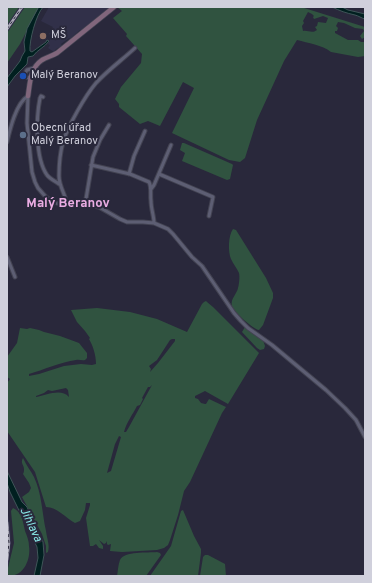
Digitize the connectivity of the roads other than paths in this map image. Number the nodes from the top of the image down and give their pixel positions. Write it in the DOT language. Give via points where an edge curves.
graph roads {
  1 [pos="114,7"];
  2 [pos="136,48"];
  3 [pos="28,96"];
  4 [pos="43,97"];
  5 [pos="109,125"];
  6 [pos="145,131"];
  7 [pos="7,142"];
  8 [pos="171,145"];
  9 [pos="92,165"];
  10 [pos="129,174"];
  11 [pos="159,174"];
  12 [pos="60,185"];
  13 [pos="151,190"];
  14 [pos="215,192"];
  15 [pos="213,197"];
  16 [pos="85,205"];
  17 [pos="67,206"];
  18 [pos="209,216"];
  19 [pos="154,223"];
  20 [pos="7,257"];
  21 [pos="15,277"];
  22 [pos="365,436"];
  1 -- 3 [label="street" via="57,53 41,61 34,68"];
  2 -- 12 [label="street" via="97,82 77,112 62,144"];
  3 -- 7 [label="street" via="23,99 16,112"];
  3 -- 17 [label="street" via="27,123 33,178 48,199"];
  4 -- 12 [label="street" via="40,96 38,112 39,152 48,176"];
  5 -- 9 [label="street" via="94,154"];
  6 -- 10 [label="street"];
  8 -- 11 [label="street"];
  9 -- 10 [label="street"];
  9 -- 16 [label="street"];
  10 -- 13 [label="street" via="149,182"];
  11 -- 13 [label="street"];
  11 -- 15 [label="street"];
  12 -- 17 [label="street"];
  13 -- 19 [label="street" via="150,202"];
  14 -- 15 [label="street"];
  15 -- 18 [label="street"];
  16 -- 17 [label="street"];
  16 -- 19 [label="street" via="99,207 127,222"];
  19 -- 22 [label="street" via="168,229 202,266 234,313 248,328 272,345 335,399 356,420"];
  20 -- 21 [label="street"];
}
